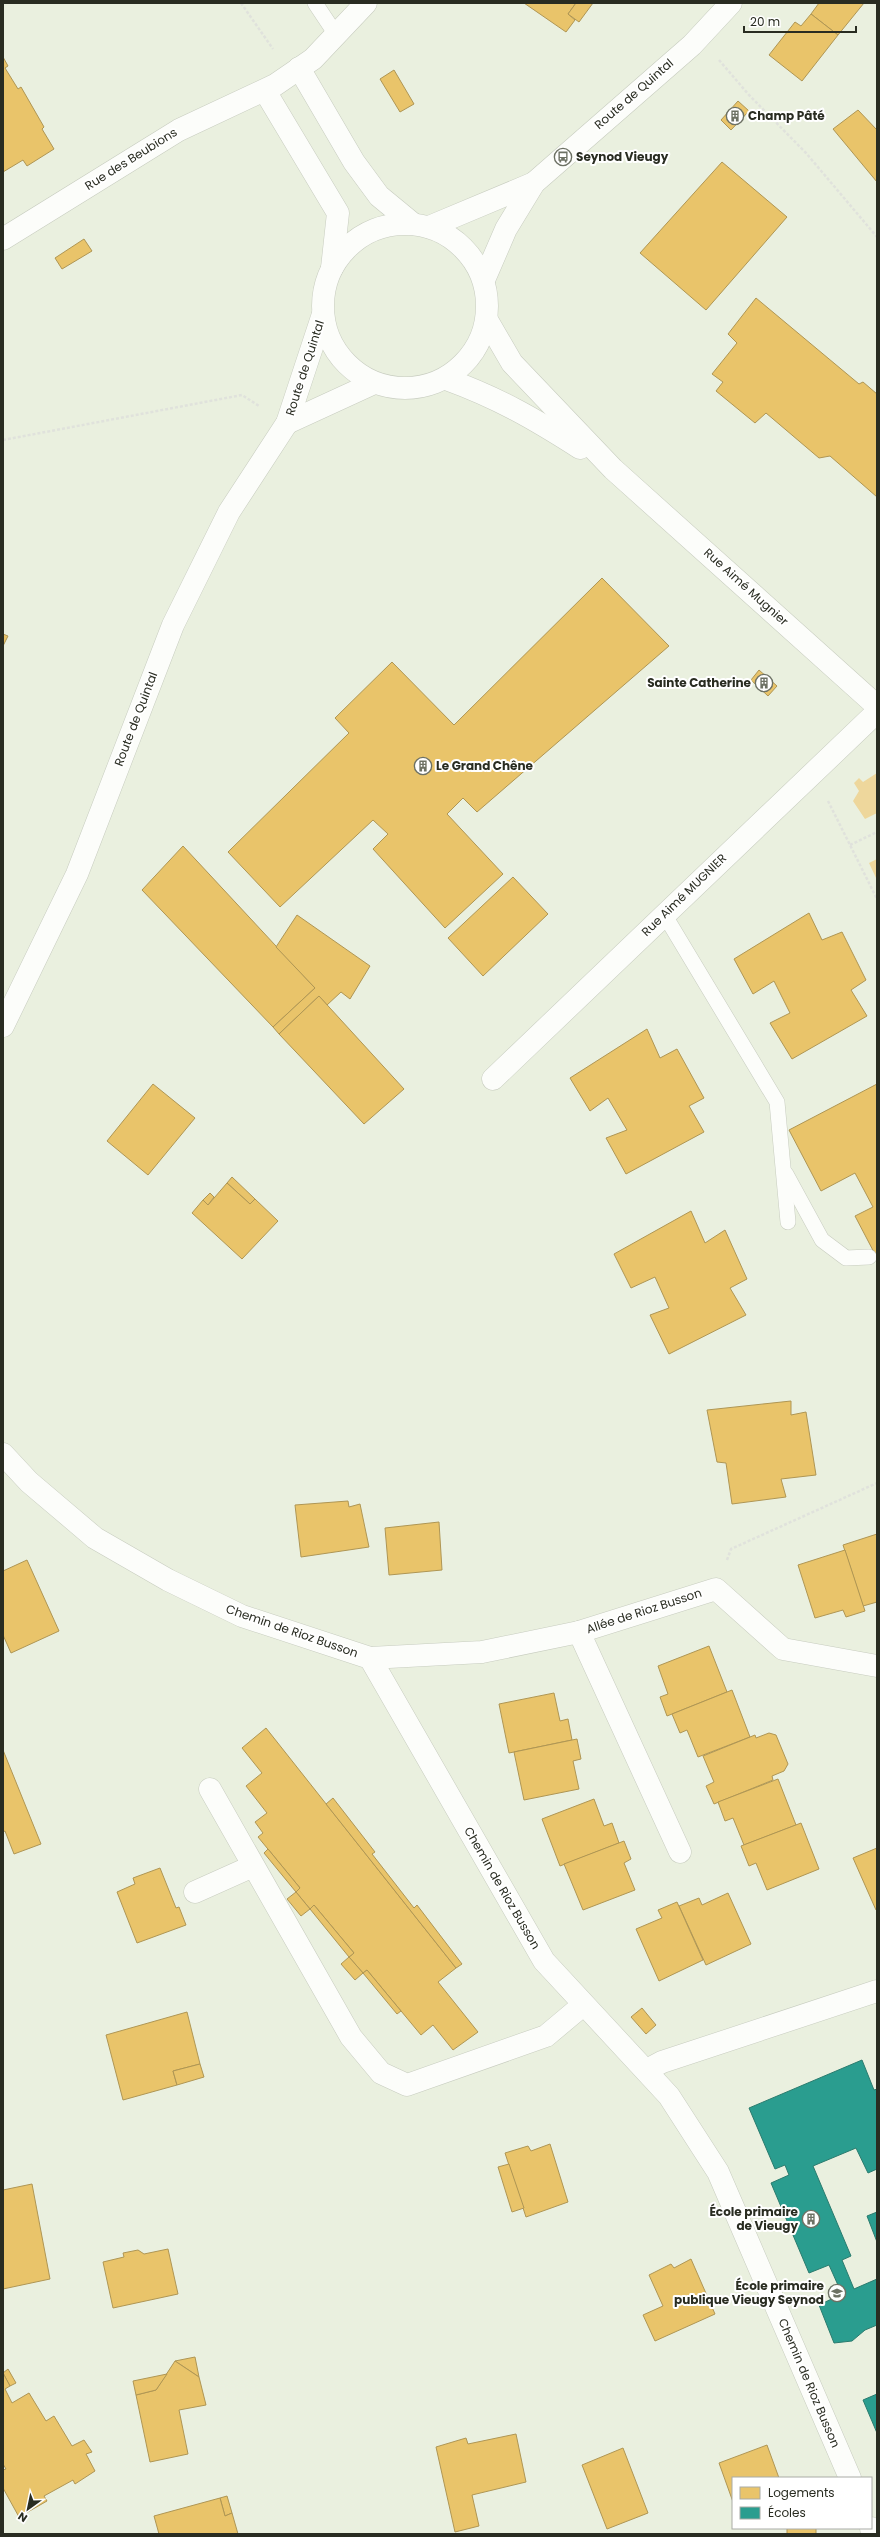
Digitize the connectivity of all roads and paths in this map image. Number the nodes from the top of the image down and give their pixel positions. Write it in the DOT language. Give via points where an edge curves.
graph roads {
  1 [pos="241,3"];
  2 [pos="315,3"];
  3 [pos="366,3"];
  4 [pos="732,3"];
  5 [pos="337,36"];
  6 [pos="715,55"];
  7 [pos="295,71"];
  8 [pos="265,91"];
  9 [pos="534,182"];
  10 [pos="421,226"];
  11 [pos="877,237"];
  12 [pos="3,239"];
  13 [pos="332,268"];
  14 [pos="484,280"];
  15 [pos="322,314"];
  16 [pos="487,320"];
  17 [pos="446,378"];
  18 [pos="374,383"];
  19 [pos="261,407"];
  20 [pos="287,423"];
  21 [pos="3,440"];
  22 [pos="613,469"];
  23 [pos="877,706"];
  24 [pos="877,712"];
  25 [pos="828,800"];
  26 [pos="877,832"];
  27 [pos="850,845"];
  28 [pos="877,899"];
  29 [pos="664,914"];
  30 [pos="3,1026"];
  31 [pos="492,1079"];
  32 [pos="783,1170"];
  33 [pos="788,1222"];
  34 [pos="869,1257"];
  35 [pos="3,1454"];
  36 [pos="877,1483"];
  37 [pos="716,1588"];
  38 [pos="579,1632"];
  39 [pos="370,1658"];
  40 [pos="877,1666"];
  41 [pos="210,1789"];
  42 [pos="680,1852"];
  43 [pos="254,1866"];
  44 [pos="195,1892"];
  45 [pos="877,1991"];
  46 [pos="583,2005"];
  47 [pos="647,2070"];
  48 [pos="850,2477"];
  1 -- 7 [label="path"];
  2 -- 5 [label="lane"];
  3 -- 5 [label="street, Rue des Beubions"];
  4 -- 9 [label="street, Route de Quintal" via="692,45"];
  5 -- 7 [label="street, Rue des Beubions" via="313,59"];
  6 -- 11 [label="path" via="749,95 806,152"];
  7 -- 8 [label="street, Rue des Beubions"];
  7 -- 10 [label="street" via="379,196"];
  8 -- 12 [label="street, Rue des Beubions" via="179,130"];
  8 -- 13 [label="street" via="338,213"];
  9 -- 10 [label="street, Route de Quintal"];
  9 -- 14 [label="street, Route de Quintal" via="506,229"];
  10 -- 13 [label="street" via="389,225 366,234 346,248"];
  10 -- 14 [label="street" via="453,238 471,257"];
  13 -- 15 [label="street" via="324,290"];
  14 -- 16 [label="street" via="488,300"];
  15 -- 18 [label="street" via="328,336 338,355 354,371"];
  15 -- 20 [label="street, Route de Quintal"];
  16 -- 17 [label="street" via="482,338 473,354 461,368"];
  16 -- 22 [label="street, Rue Aimé Mugnier" via="512,363"];
  17 -- 18 [label="street" via="422,388 398,388"];
  17 -- 22 [label="street, Rue Aimé Mugnier" via="529,414"];
  18 -- 20 [label="street, Route de Quintal"];
  19 -- 21 [label="path" via="242,395"];
  20 -- 30 [label="street, Route de Quintal" via="229,512 176,618 77,874"];
  22 -- 23 [label="street, Rue Aimé Mugnier"];
  24 -- 29 [label="street, Rue Aimé MUGNIER"];
  25 -- 27 [label="path"];
  26 -- 27 [label="path"];
  27 -- 28 [label="path"];
  29 -- 31 [label="street, Rue Aimé MUGNIER"];
  29 -- 32 [label="lane" via="776,1102"];
  32 -- 33 [label="lane"];
  32 -- 34 [label="lane" via="822,1240 846,1258"];
  35 -- 39 [label="street, Chemin de Rioz Busson" via="30,1482 95,1538 168,1580 242,1616"];
  36 -- 37 [label="path" via="731,1549"];
  37 -- 38 [label="street, Allée de Rioz Busson"];
  37 -- 40 [label="street, Allée de Rioz Busson" via="783,1649"];
  38 -- 39 [label="street, Allée de Rioz Busson" via="482,1652"];
  38 -- 42 [label="street, Allée de Rioz Busson"];
  39 -- 46 [label="street, Chemin de Rioz Busson" via="544,1961"];
  41 -- 43 [label="street"];
  43 -- 44 [label="street"];
  43 -- 46 [label="street" via="351,2037 381,2073 407,2085 546,2036"];
  45 -- 47 [label="street" via="662,2062"];
  46 -- 47 [label="street, Chemin de Rioz Busson"];
  47 -- 48 [label="street, Chemin de Rioz Busson" via="669,2096 718,2172"];
}
